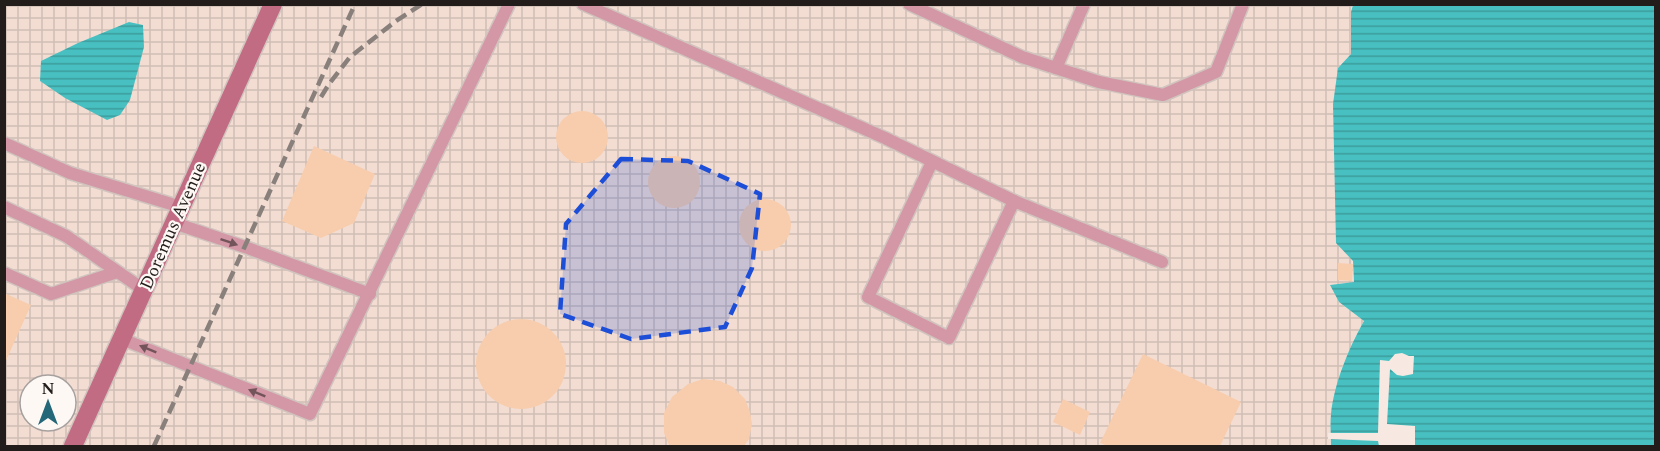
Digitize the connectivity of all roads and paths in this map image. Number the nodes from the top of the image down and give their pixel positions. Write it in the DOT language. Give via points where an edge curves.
graph roads {
  1 [pos="273,4"];
  2 [pos="509,4"];
  3 [pos="583,4"];
  4 [pos="909,4"];
  5 [pos="1084,4"];
  6 [pos="1243,4"];
  7 [pos="1056,68"];
  8 [pos="4,142"];
  9 [pos="932,162"];
  10 [pos="1014,201"];
  11 [pos="4,207"];
  12 [pos="177,215"];
  13 [pos="1162,262"];
  14 [pos="117,272"];
  15 [pos="4,273"];
  16 [pos="144,290"];
  17 [pos="370,294"];
  18 [pos="122,339"];
  19 [pos="73,447"];
  1 -- 12 [label="main road, Doremus Avenue"];
  2 -- 17 [label="lane"];
  3 -- 9 [label="lane"];
  4 -- 7 [label="lane" via="1022,57"];
  5 -- 7 [label="lane"];
  6 -- 7 [label="lane" via="1216,72 1163,95 1099,82"];
  8 -- 12 [label="lane"];
  9 -- 10 [label="lane"];
  9 -- 10 [label="lane" via="868,297 949,338"];
  10 -- 13 [label="lane"];
  11 -- 14 [label="lane" via="66,236"];
  12 -- 16 [label="main road, Doremus Avenue"];
  12 -- 17 [label="lane, one-way" via="245,247"];
  14 -- 15 [label="lane" via="51,294"];
  14 -- 16 [label="lane"];
  16 -- 18 [label="main road, Doremus Avenue"];
  17 -- 18 [label="lane, one-way" via="310,414"];
  18 -- 19 [label="main road, Doremus Avenue"];
}
